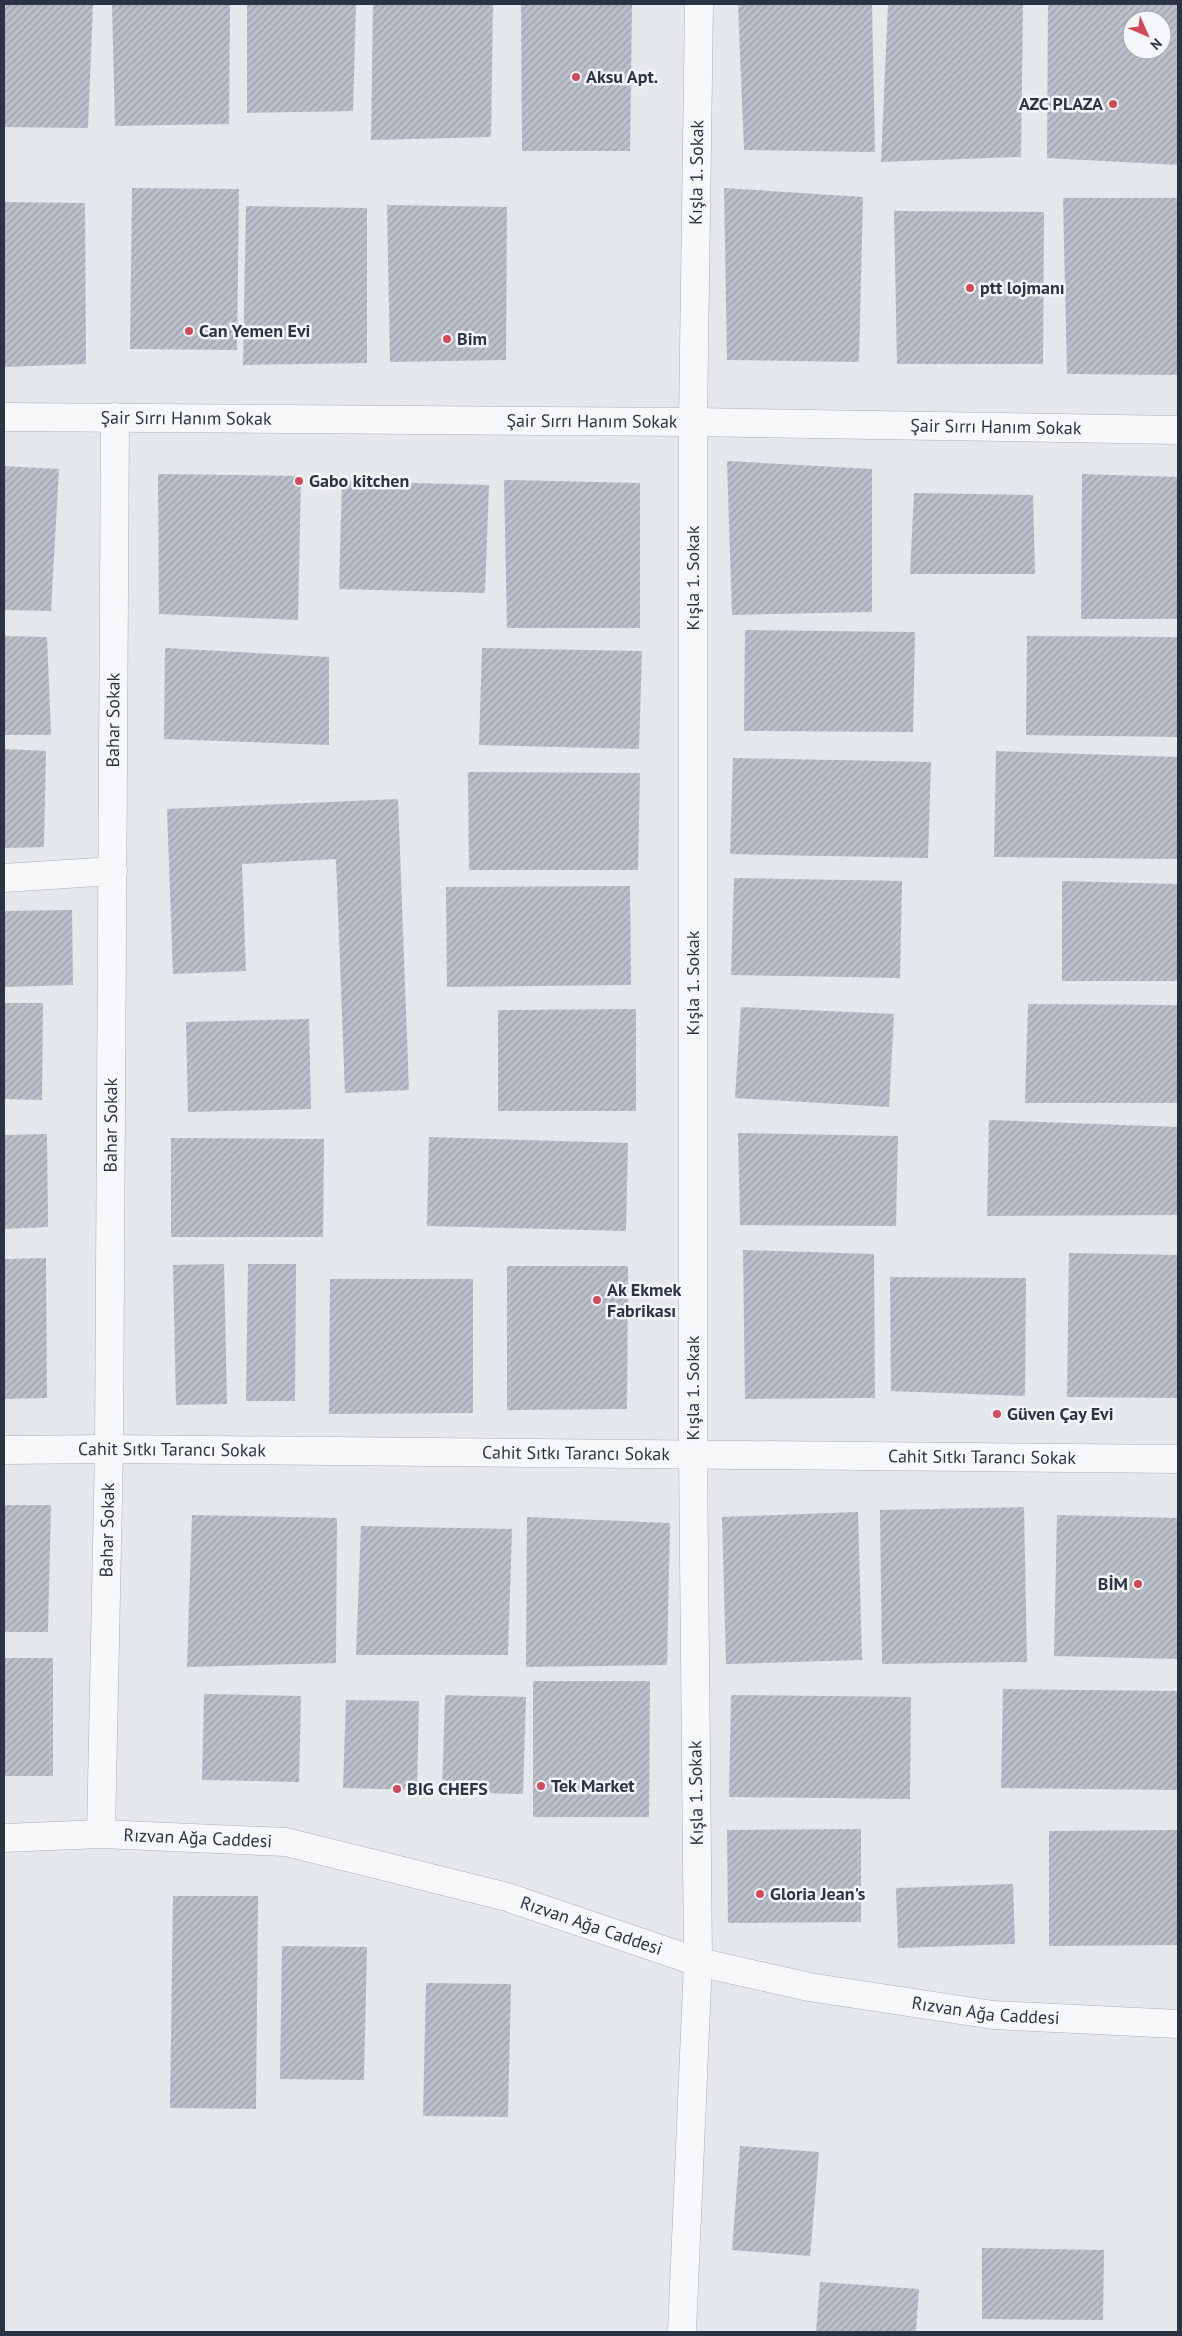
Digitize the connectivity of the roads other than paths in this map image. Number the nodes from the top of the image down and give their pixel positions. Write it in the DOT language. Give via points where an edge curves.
graph roads {
  1 [pos="699,4"];
  2 [pos="4,417"];
  3 [pos="116,417"];
  4 [pos="693,422"];
  5 [pos="1178,430"];
  6 [pos="113,871"];
  7 [pos="4,878"];
  8 [pos="109,1449"];
  9 [pos="4,1450"];
  10 [pos="693,1454"];
  11 [pos="1178,1459"];
  12 [pos="101,1834"];
  13 [pos="4,1838"];
  14 [pos="698,1962"];
  15 [pos="1178,2024"];
  16 [pos="682,2332"];
  1 -- 4 [label="street, Kışla 1. Sokak"];
  2 -- 3 [label="street, Şair Sırrı Hanım Sokak"];
  3 -- 4 [label="street, Şair Sırrı Hanım Sokak"];
  3 -- 6 [label="street, Bahar Sokak"];
  4 -- 5 [label="street, Şair Sırrı Hanım Sokak"];
  4 -- 10 [label="street, Kışla 1. Sokak"];
  6 -- 7 [label="street"];
  6 -- 8 [label="street, Bahar Sokak"];
  8 -- 9 [label="street, Cahit Sıtkı Tarancı Sokak"];
  8 -- 10 [label="street, Cahit Sıtkı Tarancı Sokak"];
  8 -- 12 [label="street, Bahar Sokak"];
  10 -- 11 [label="street, Cahit Sıtkı Tarancı Sokak"];
  10 -- 14 [label="street, Kışla 1. Sokak"];
  12 -- 13 [label="street, Rızvan Ağa Caddesi"];
  12 -- 14 [label="street, Rızvan Ağa Caddesi" via="286,1842 507,1897"];
  14 -- 15 [label="street, Rızvan Ağa Caddesi" via="809,1987 992,2015"];
  14 -- 16 [label="street, Kışla 1. Sokak"];
}
